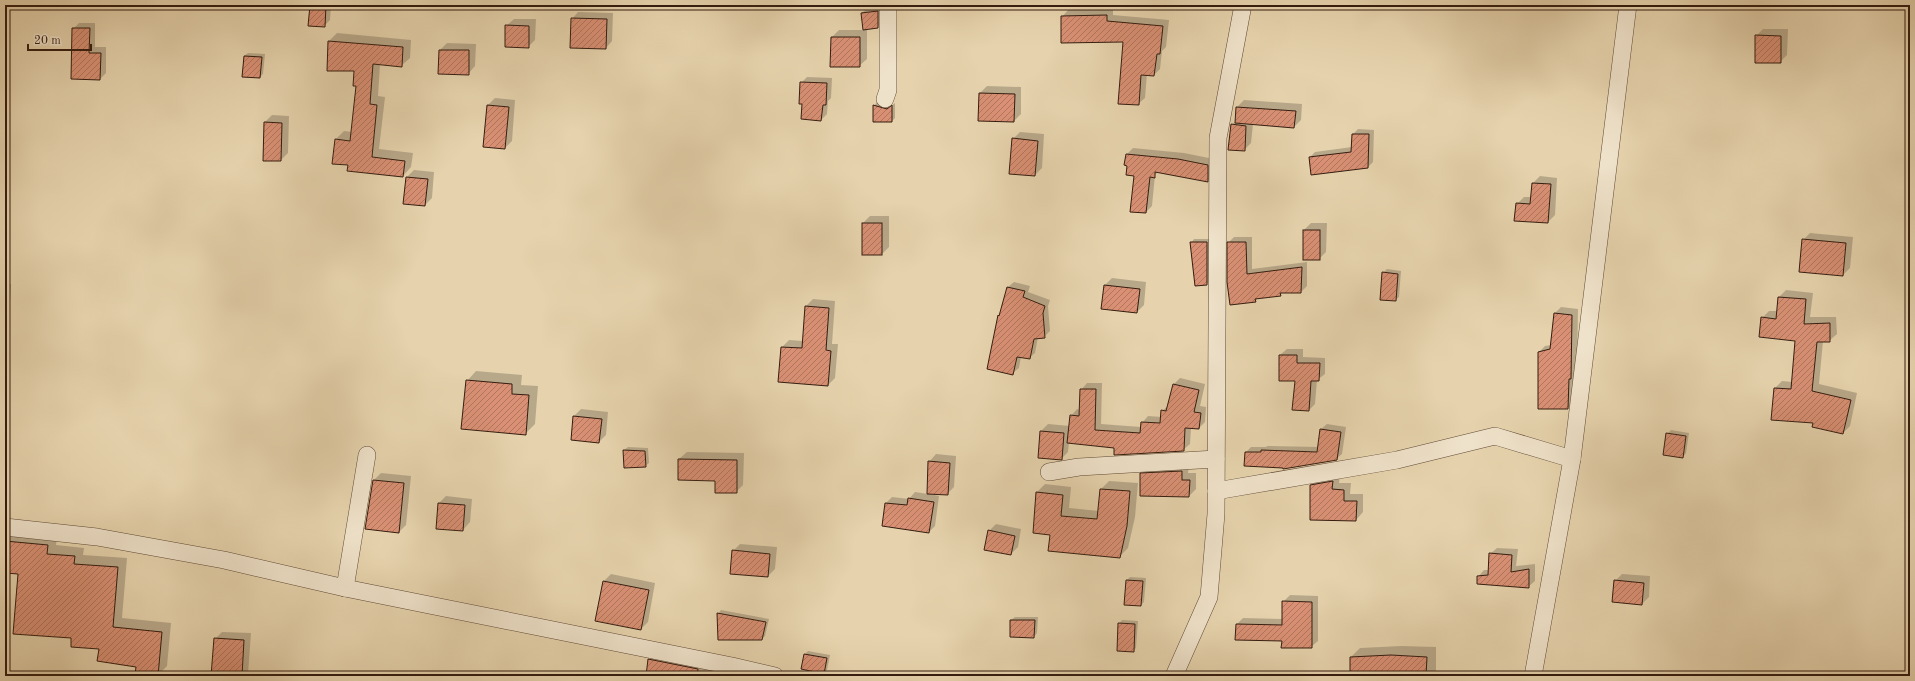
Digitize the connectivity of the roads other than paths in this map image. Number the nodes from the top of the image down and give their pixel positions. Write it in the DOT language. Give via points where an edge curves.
graph roads {
  1 [pos="888,5"];
  2 [pos="1242,5"];
  3 [pos="1628,5"];
  4 [pos="886,99"];
  5 [pos="367,455"];
  6 [pos="1572,458"];
  7 [pos="1216,459"];
  8 [pos="1049,472"];
  9 [pos="1216,491"];
  10 [pos="5,527"];
  11 [pos="345,588"];
  12 [pos="775,676"];
  13 [pos="1174,676"];
  14 [pos="1533,676"];
  1 -- 4 [label="street"];
  2 -- 7 [label="street" via="1218,138"];
  3 -- 6 [label="street"];
  5 -- 11 [label="street"];
  6 -- 9 [label="street" via="1494,436 1397,460"];
  6 -- 14 [label="street"];
  7 -- 8 [label="street" via="1079,467"];
  7 -- 9 [label="street"];
  9 -- 13 [label="street" via="1209,596"];
  10 -- 11 [label="street" via="97,537 217,558"];
  11 -- 12 [label="street"];
}
